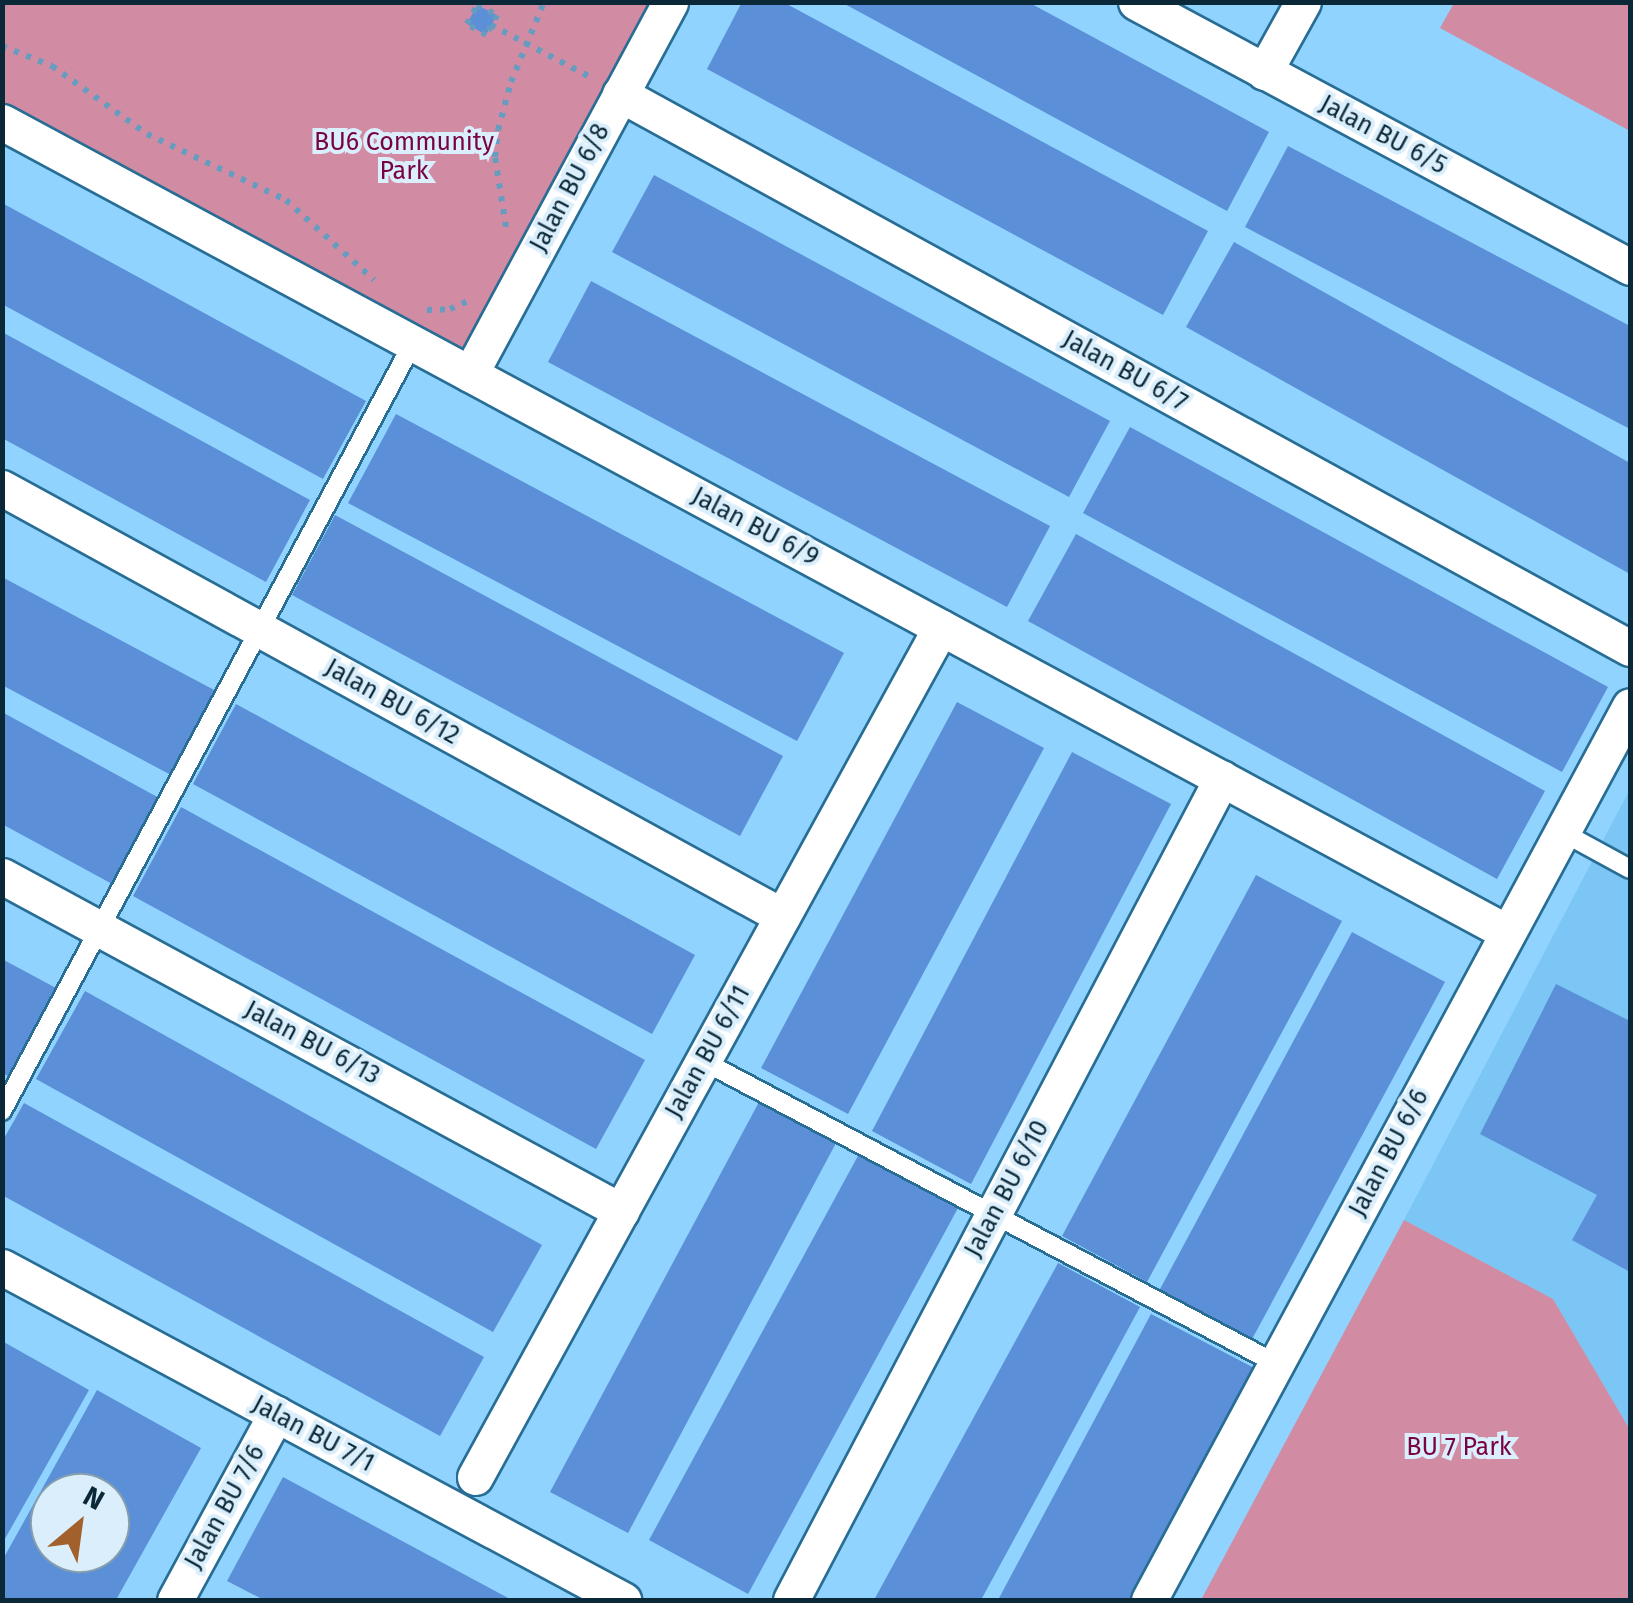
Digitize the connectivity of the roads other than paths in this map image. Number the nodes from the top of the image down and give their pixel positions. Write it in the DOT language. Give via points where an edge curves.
graph roads {
  1 [pos="670,2"];
  2 [pos="1136,2"];
  3 [pos="1303,2"];
  4 [pos="1264,72"];
  5 [pos="613,90"];
  6 [pos="2,122"];
  7 [pos="1630,266"];
  8 [pos="415,326"];
  9 [pos="470,374"];
  10 [pos="2,488"];
  11 [pos="941,627"];
  12 [pos="260,629"];
  13 [pos="1630,648"];
  14 [pos="1630,706"];
  15 [pos="1222,778"];
  16 [pos="1562,832"];
  17 [pos="1630,869"];
  18 [pos="2,876"];
  19 [pos="782,916"];
  20 [pos="100,928"];
  21 [pos="1508,933"];
  22 [pos="703,1061"];
  23 [pos="2,1111"];
  24 [pos="621,1210"];
  25 [pos="994,1214"];
  26 [pos="2,1267"];
  27 [pos="1275,1363"];
  28 [pos="276,1414"];
  29 [pos="475,1477"];
  30 [pos="174,1600"];
  31 [pos="623,1600"];
  32 [pos="791,1600"];
  33 [pos="1150,1600"];
  1 -- 5 [label="street, Jalan BU 6/8"];
  2 -- 4 [label="street, Jalan BU 6/5"];
  3 -- 4 [label="street"];
  4 -- 7 [label="street, Jalan BU 6/5"];
  5 -- 9 [label="street, Jalan BU 6/8"];
  5 -- 13 [label="street, Jalan BU 6/7"];
  6 -- 8 [label="street, Jalan BU 6/9"];
  8 -- 9 [label="street, Jalan BU 6/9"];
  8 -- 12 [label="lane"];
  9 -- 11 [label="street, Jalan BU 6/9"];
  10 -- 12 [label="street, Jalan BU 6/12"];
  11 -- 15 [label="street, Jalan BU 6/9"];
  11 -- 19 [label="street, Jalan BU 6/11"];
  12 -- 19 [label="street, Jalan BU 6/12"];
  12 -- 20 [label="lane"];
  14 -- 16 [label="street, Jalan BU 6/6"];
  15 -- 21 [label="street, Jalan BU 6/9"];
  15 -- 25 [label="street, Jalan BU 6/10"];
  16 -- 17 [label="lane"];
  16 -- 21 [label="street, Jalan BU 6/6"];
  18 -- 20 [label="street, Jalan BU 6/13"];
  19 -- 22 [label="street, Jalan BU 6/11"];
  20 -- 23 [label="lane"];
  20 -- 24 [label="street, Jalan BU 6/13"];
  21 -- 27 [label="street, Jalan BU 6/6"];
  22 -- 24 [label="street, Jalan BU 6/11"];
  22 -- 25 [label="lane"];
  24 -- 29 [label="street, Jalan BU 6/11"];
  25 -- 27 [label="lane"];
  25 -- 32 [label="street, Jalan BU 6/10"];
  26 -- 28 [label="street, Jalan BU 7/1"];
  27 -- 33 [label="street, Jalan BU 6/6"];
  28 -- 30 [label="street, Jalan BU 7/6"];
  28 -- 31 [label="street, Jalan BU 7/1"];
}
